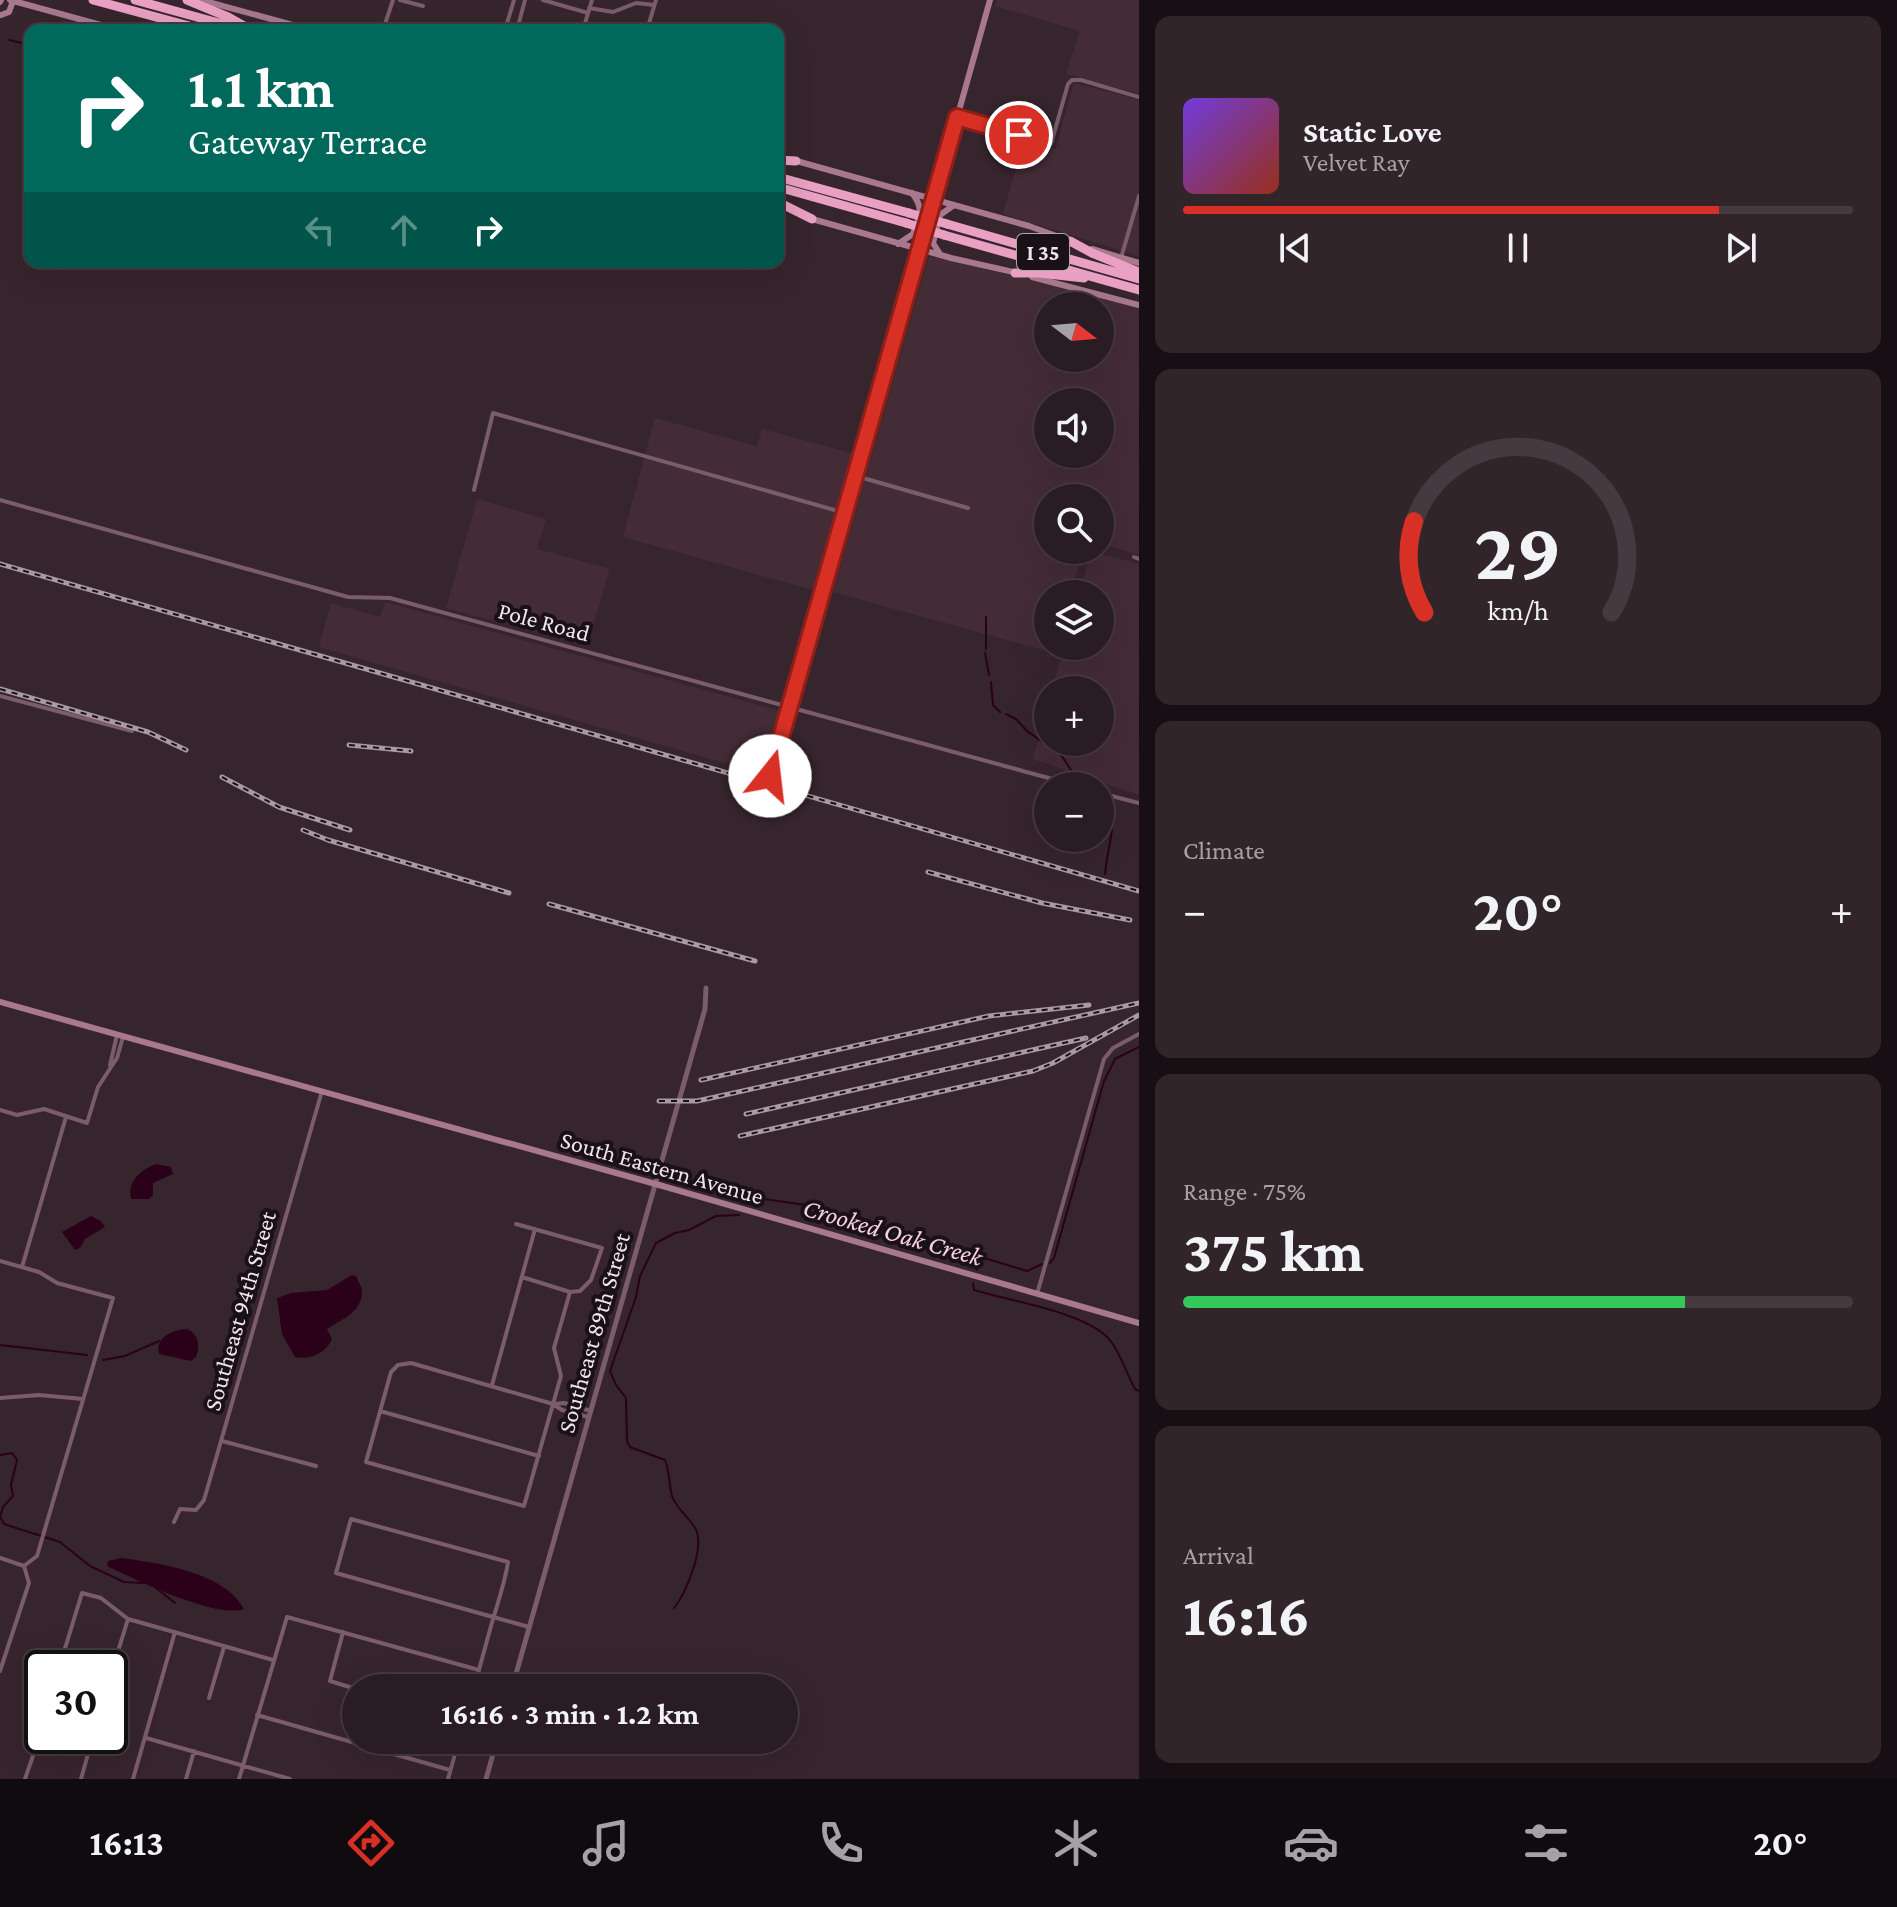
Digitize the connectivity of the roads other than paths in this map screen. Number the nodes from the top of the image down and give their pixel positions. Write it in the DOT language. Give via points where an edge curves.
graph roads {
  1 [pos="12,0"];
  2 [pos="93,0"];
  3 [pos="135,0"];
  4 [pos="187,0"];
  5 [pos="201,0"];
  6 [pos="393,0"];
  7 [pos="400,0"];
  8 [pos="514,0"];
  9 [pos="525,0"];
  10 [pos="543,0"];
  11 [pos="592,0"];
  12 [pos="990,0"];
  13 [pos="28,3"];
  14 [pos="655,3"];
  15 [pos="423,6"];
  16 [pos="588,11"];
  17 [pos="0,16"];
  18 [pos="99,24"];
  19 [pos="182,24"];
  20 [pos="222,24"];
  21 [pos="240,24"];
  22 [pos="289,24"];
  23 [pos="385,24"];
  24 [pos="507,24"];
  25 [pos="519,24"];
  26 [pos="585,24"];
  27 [pos="649,24"];
  28 [pos="1139,97"];
  29 [pos="957,117"];
  30 [pos="784,159"];
  31 [pos="796,161"];
  32 [pos="784,179"];
  33 [pos="784,188"];
  34 [pos="912,193"];
  35 [pos="1139,196"];
  36 [pos="934,199"];
  37 [pos="784,205"];
  38 [pos="954,205"];
  39 [pos="784,210"];
  40 [pos="907,218"];
  41 [pos="812,219"];
  42 [pos="945,230"];
  43 [pos="1070,241"];
  44 [pos="898,244"];
  45 [pos="920,250"];
  46 [pos="943,256"];
  47 [pos="1121,258"];
  48 [pos="1139,263"];
  49 [pos="1139,272"];
  50 [pos="1015,273"];
  51 [pos="1139,279"];
  52 [pos="1105,280"];
  53 [pos="1139,290"];
  54 [pos="1139,305"];
  55 [pos="856,476"];
  56 [pos="474,490"];
  57 [pos="0,500"];
  58 [pos="968,508"];
  59 [pos="845,513"];
  60 [pos="0,696"];
  61 [pos="789,708"];
  62 [pos="132,731"];
  63 [pos="1034,773"];
  64 [pos="770,776"];
  65 [pos="1114,797"];
  66 [pos="1139,803"];
  67 [pos="706,988"];
  68 [pos="0,1002"];
  69 [pos="1139,1034"];
  70 [pos="121,1035"];
  71 [pos="322,1091"];
  72 [pos="0,1110"];
  73 [pos="66,1117"];
  74 [pos="654,1184"];
  75 [pos="516,1224"];
  76 [pos="535,1229"];
  77 [pos="0,1261"];
  78 [pos="22,1267"];
  79 [pos="522,1277"];
  80 [pos="570,1292"];
  81 [pos="1037,1294"];
  82 [pos="1139,1323"];
  83 [pos="492,1386"];
  84 [pos="0,1398"];
  85 [pos="83,1399"];
  86 [pos="553,1404"];
  87 [pos="380,1411"];
  88 [pos="590,1414"];
  89 [pos="221,1441"];
  90 [pos="539,1456"];
  91 [pos="316,1466"];
  92 [pos="174,1522"];
  93 [pos="0,1558"];
  94 [pos="24,1566"];
  95 [pos="493,1617"];
  96 [pos="128,1619"];
  97 [pos="529,1627"];
  98 [pos="175,1632"];
  99 [pos="343,1632"];
  100 [pos="224,1646"];
  101 [pos="65,1650"];
  102 [pos="118,1650"];
  103 [pos="273,1660"];
  104 [pos="479,1670"];
  105 [pos="0,1671"];
  106 [pos="478,1674"];
  107 [pos="516,1674"];
  108 [pos="342,1685"];
  109 [pos="209,1698"];
  110 [pos="257,1715"];
  111 [pos="145,1738"];
  112 [pos="194,1751"];
  113 [pos="34,1754"];
  114 [pos="88,1754"];
  115 [pos="455,1754"];
  116 [pos="493,1754"];
  117 [pos="243,1765"];
  118 [pos="450,1770"];
  119 [pos="25,1779"];
  120 [pos="81,1779"];
  121 [pos="133,1779"];
  122 [pos="186,1779"];
  123 [pos="239,1779"];
  124 [pos="290,1779"];
  125 [pos="448,1779"];
  126 [pos="486,1779"];
  1 -- 13 [label="main road"];
  1 -- 17 [label="main road" via="9,12"];
  2 -- 19 [label="highway"];
  3 -- 20 [label="highway"];
  4 -- 21 [label="highway"];
  5 -- 22 [label="main road"];
  6 -- 23 [label="street"];
  7 -- 15 [label="street"];
  8 -- 24 [label="street"];
  9 -- 25 [label="street"];
  10 -- 16 [label="street"];
  11 -- 16 [label="street"];
  12 -- 29 [label="main road"];
  13 -- 18 [label="main road"];
  14 -- 16 [label="street"];
  14 -- 27 [label="street"];
  16 -- 26 [label="street"];
  28 -- 29 [label="street" via="1073,79 1051,144"];
  29 -- 36 [label="main road"];
  30 -- 31 [label="highway"];
  31 -- 34 [label="main road"];
  32 -- 40 [label="highway, I 35"];
  33 -- 40 [label="highway, I 35"];
  34 -- 36 [label="main road"];
  34 -- 44 [label="main road" via="921,208 913,234"];
  35 -- 47 [label="street"];
  36 -- 38 [label="main road"];
  36 -- 45 [label="main road"];
  37 -- 41 [label="highway"];
  38 -- 43 [label="main road"];
  38 -- 46 [label="main road" via="940,214 934,237 934,248"];
  39 -- 41 [label="main road"];
  40 -- 42 [label="highway, I 35, bridge"];
  41 -- 44 [label="main road"];
  42 -- 51 [label="highway, I 35"];
  42 -- 52 [label="highway, I 35"];
  43 -- 47 [label="main road"];
  43 -- 49 [label="highway"];
  44 -- 45 [label="main road"];
  45 -- 46 [label="main road"];
  45 -- 55 [label="street"];
  46 -- 50 [label="main road"];
  47 -- 48 [label="main road"];
  50 -- 52 [label="highway"];
  50 -- 54 [label="main road"];
  52 -- 53 [label="highway, I 35"];
  55 -- 58 [label="street"];
  55 -- 59 [label="street"];
  56 -- 59 [label="street" via="493,413"];
  57 -- 61 [label="street, Pole Road" via="348,597 390,598"];
  59 -- 61 [label="street"];
  60 -- 62 [label="street"];
  61 -- 63 [label="street, Pole Road"];
  61 -- 64 [label="street"];
  65 -- 66 [label="street"];
  67 -- 74 [label="street, Southeast 89th Street" via="705,1009"];
  68 -- 70 [label="main road, South Eastern Avenue"];
  69 -- 81 [label="street" via="1104,1059"];
  70 -- 71 [label="main road, South Eastern Avenue"];
  70 -- 73 [label="street" via="117,1058 98,1087 87,1123"];
  71 -- 74 [label="main road, South Eastern Avenue"];
  71 -- 89 [label="street, Southeast 94th Street"];
  72 -- 73 [label="street" via="17,1115 44,1109"];
  73 -- 78 [label="street"];
  74 -- 81 [label="main road, South Eastern Avenue"];
  74 -- 88 [label="street, Southeast 89th Street"];
  75 -- 76 [label="street"];
  76 -- 79 [label="street"];
  76 -- 80 [label="street" via="602,1248 590,1284"];
  77 -- 78 [label="street"];
  78 -- 85 [label="street" via="113,1298"];
  79 -- 80 [label="street"];
  79 -- 83 [label="street"];
  80 -- 86 [label="street" via="554,1348 562,1373"];
  81 -- 82 [label="main road, South Eastern Avenue"];
  83 -- 86 [label="street"];
  83 -- 87 [label="street" via="411,1363 398,1365"];
  84 -- 85 [label="street"];
  85 -- 94 [label="street" via="37,1556"];
  86 -- 88 [label="street"];
  86 -- 90 [label="street"];
  87 -- 90 [label="street"];
  87 -- 90 [label="street" via="366,1462 524,1506"];
  88 -- 97 [label="street, Southeast 89th Street"];
  89 -- 91 [label="street"];
  89 -- 92 [label="street, Southeast 94th Street" via="204,1500 196,1510 180,1509"];
  93 -- 94 [label="street"];
  94 -- 105 [label="street" via="29,1583"];
  95 -- 95 [label="street" via="336,1573 351,1519 508,1562"];
  95 -- 97 [label="street"];
  95 -- 104 [label="street"];
  96 -- 98 [label="street"];
  96 -- 101 [label="street" via="101,1598 82,1593"];
  96 -- 102 [label="street"];
  97 -- 107 [label="street, Southeast 89th Street"];
  98 -- 100 [label="street"];
  98 -- 111 [label="street"];
  99 -- 103 [label="street" via="287,1617"];
  99 -- 104 [label="street"];
  99 -- 108 [label="street" via="330,1681"];
  100 -- 103 [label="street"];
  100 -- 109 [label="street"];
  103 -- 110 [label="street"];
  104 -- 106 [label="street"];
  110 -- 117 [label="street"];
  110 -- 118 [label="street"];
  111 -- 112 [label="street"];
  111 -- 121 [label="street"];
  112 -- 117 [label="street"];
  112 -- 122 [label="street"];
  113 -- 119 [label="street"];
  114 -- 120 [label="street"];
  115 -- 118 [label="street"];
  116 -- 126 [label="street"];
  117 -- 123 [label="street"];
  117 -- 124 [label="street"];
  118 -- 125 [label="street"];
}
